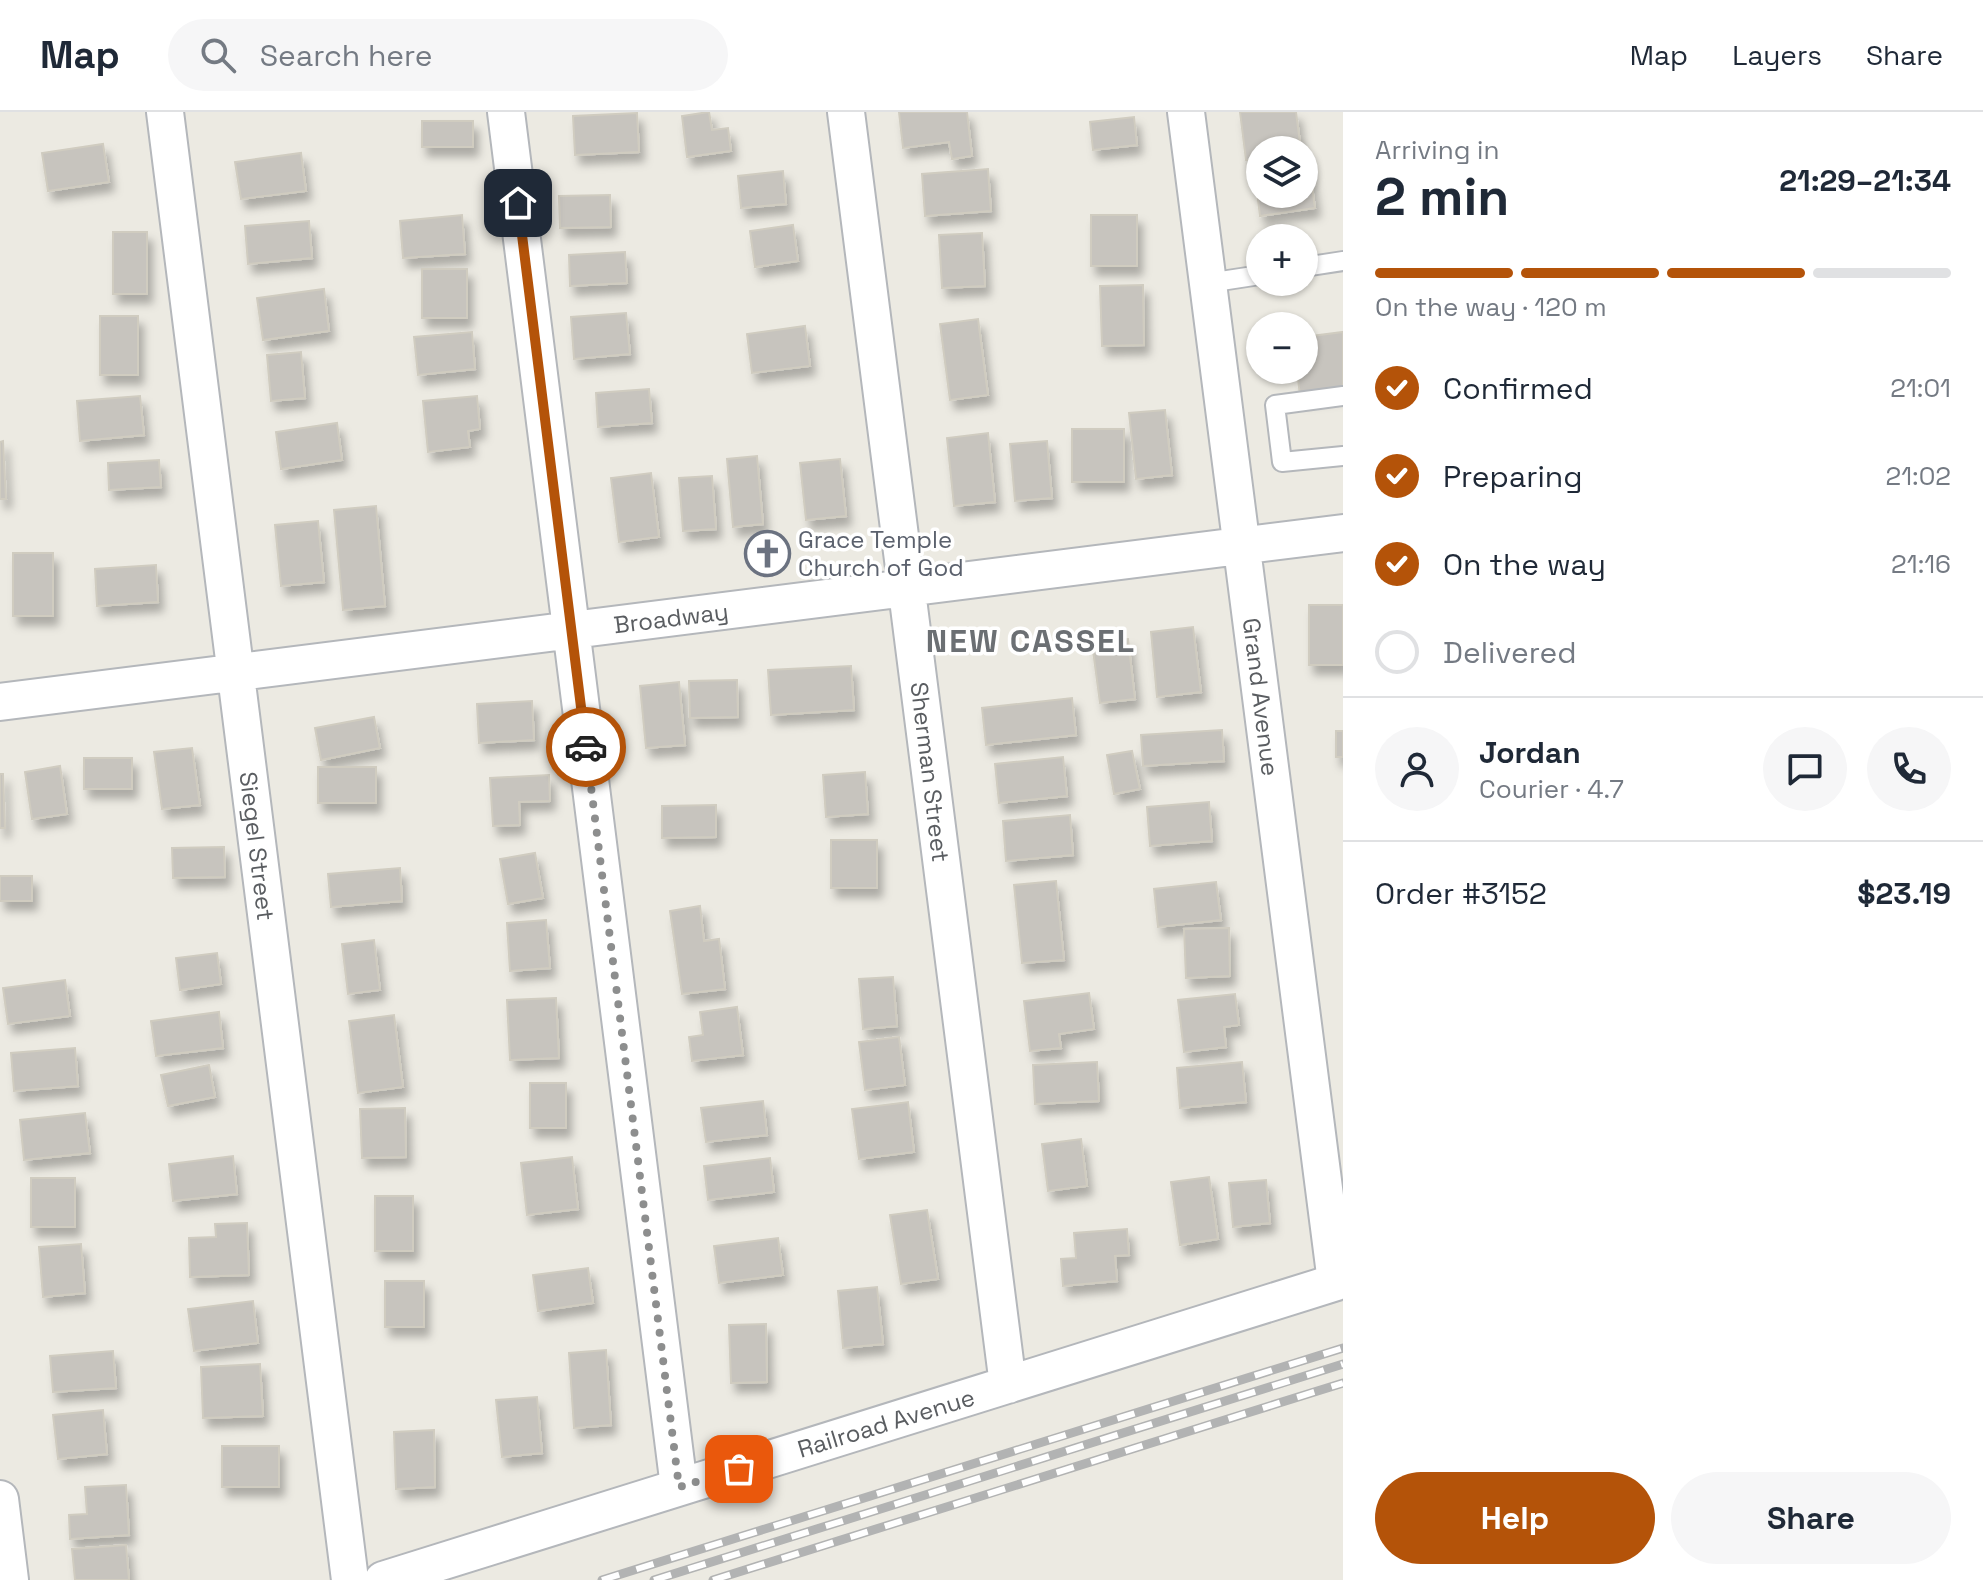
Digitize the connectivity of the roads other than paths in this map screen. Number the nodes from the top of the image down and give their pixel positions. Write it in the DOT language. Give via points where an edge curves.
graph roads {
  1 [pos="165,112"];
  2 [pos="506,112"];
  3 [pos="846,112"];
  4 [pos="1186,112"];
  5 [pos="1343,261"];
  6 [pos="1318,265"];
  7 [pos="1246,277"];
  8 [pos="1208,283"];
  9 [pos="1343,396"];
  10 [pos="1343,456"];
  11 [pos="1343,533"];
  12 [pos="1241,546"];
  13 [pos="906,589"];
  14 [pos="571,630"];
  15 [pos="235,672"];
  16 [pos="0,702"];
  17 [pos="1340,1281"];
  18 [pos="1008,1385"];
  19 [pos="679,1487"];
  20 [pos="0,1499"];
  21 [pos="10,1580"];
  22 [pos="350,1580"];
  23 [pos="383,1580"];
  1 -- 15 [label="street, Siegel Street"];
  2 -- 14 [label="street"];
  3 -- 13 [label="street, Sherman Street"];
  4 -- 8 [label="street, Grand Avenue"];
  5 -- 6 [label="lane"];
  7 -- 8 [label="lane"];
  8 -- 12 [label="street, Grand Avenue"];
  9 -- 10 [label="lane" via="1275,405 1282,462"];
  11 -- 12 [label="street, Broadway"];
  12 -- 13 [label="street, Broadway"];
  12 -- 17 [label="street, Grand Avenue"];
  13 -- 14 [label="street, Broadway"];
  13 -- 18 [label="street, Sherman Street"];
  14 -- 15 [label="street, Broadway"];
  14 -- 19 [label="street"];
  15 -- 16 [label="street, Broadway"];
  15 -- 22 [label="street, Siegel Street"];
  17 -- 18 [label="street, Railroad Avenue"];
  18 -- 19 [label="street, Railroad Avenue"];
  19 -- 23 [label="street, Railroad Avenue"];
  20 -- 21 [label="street"];
}
